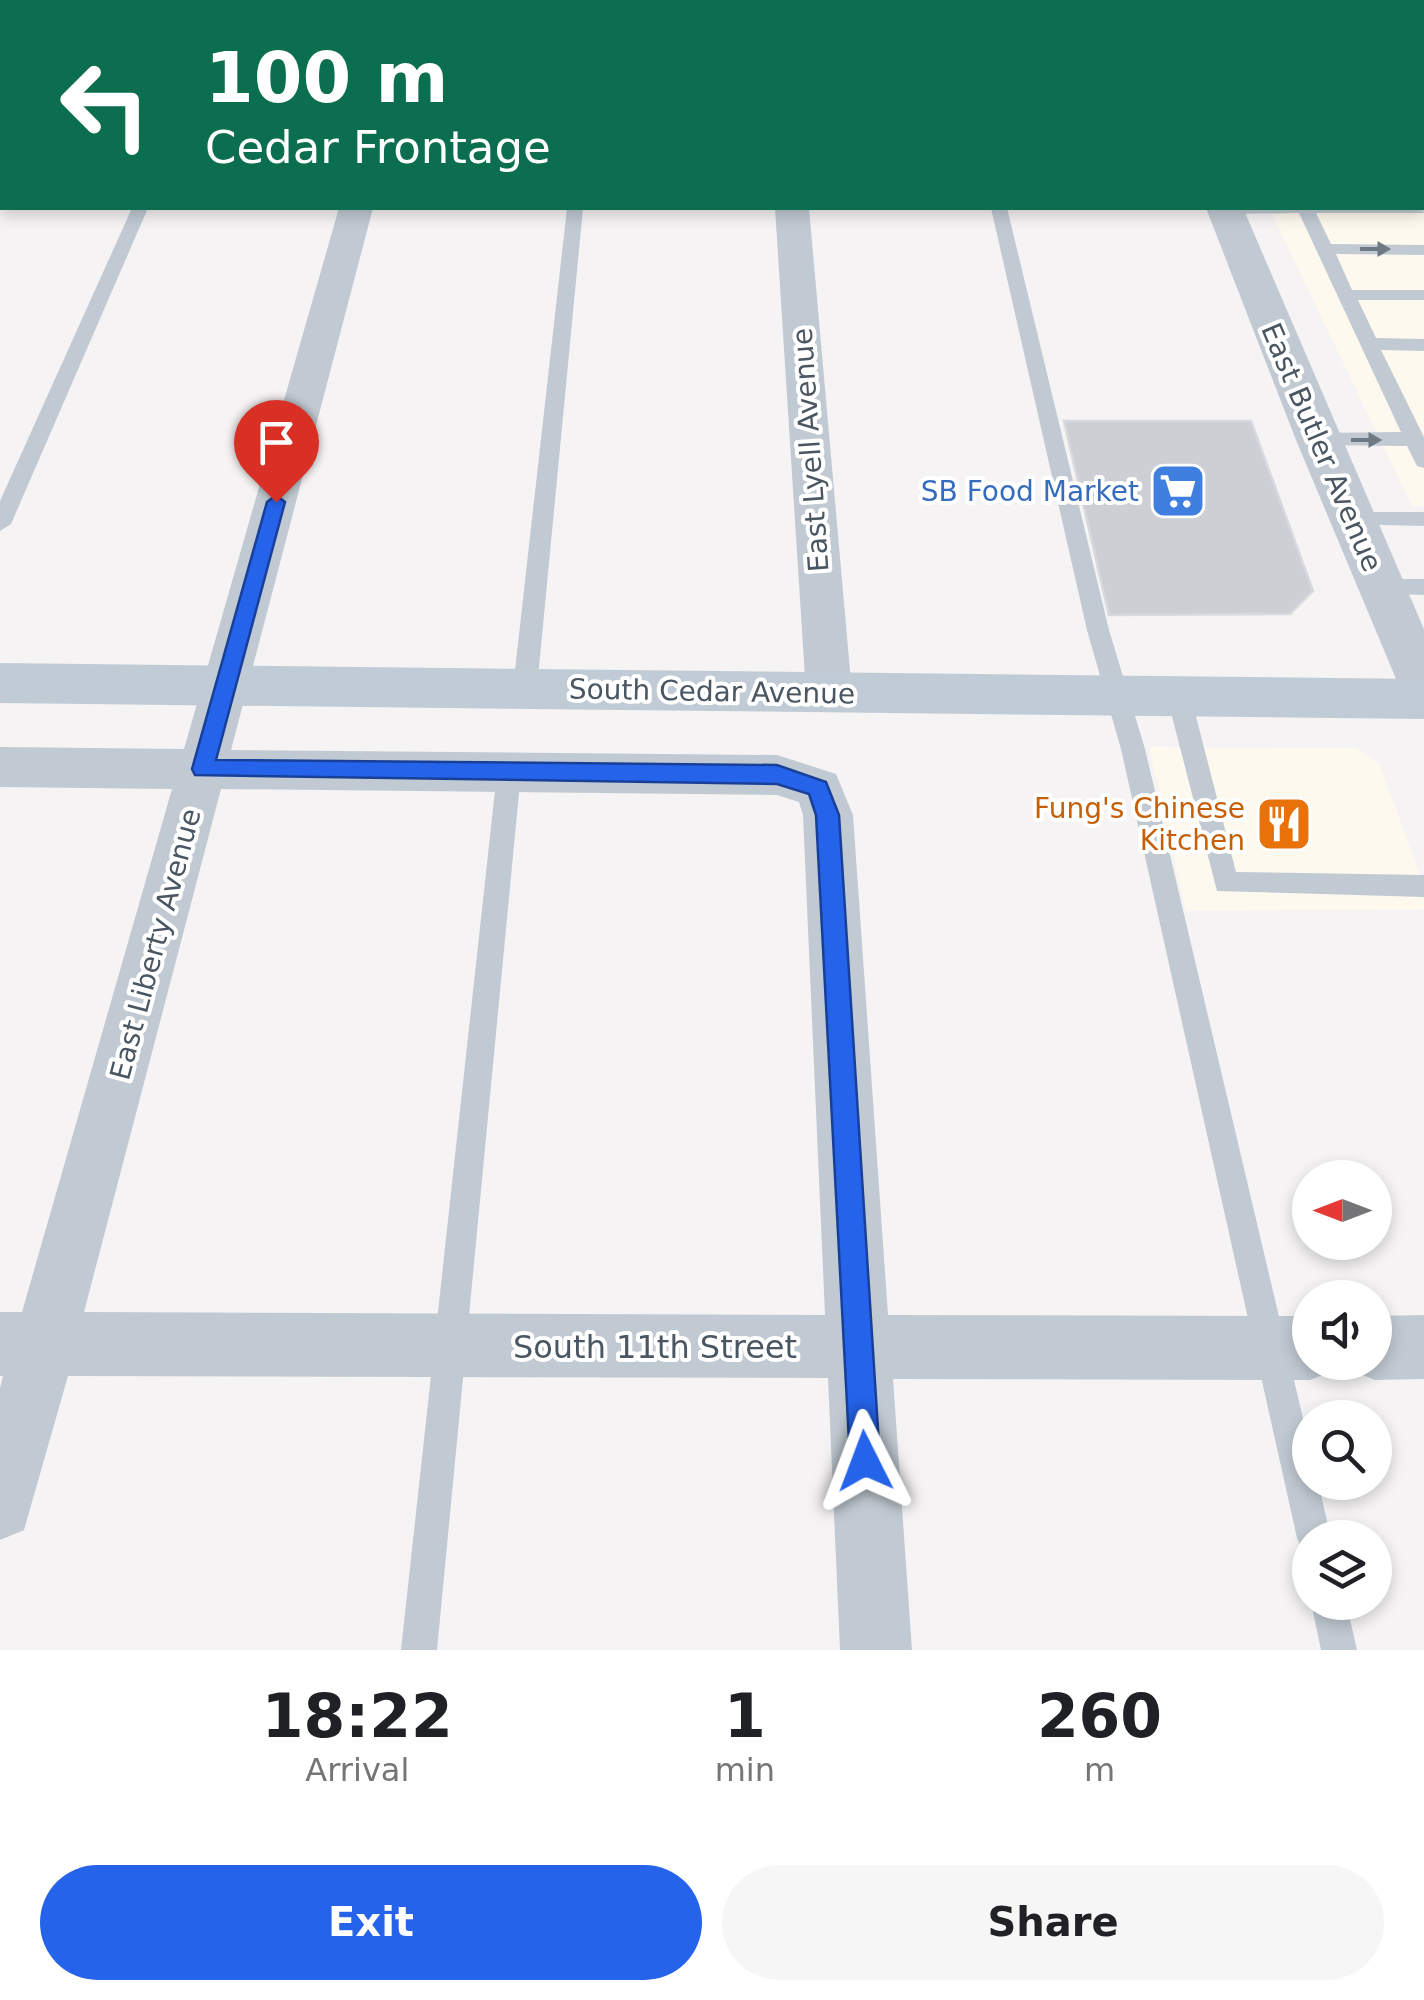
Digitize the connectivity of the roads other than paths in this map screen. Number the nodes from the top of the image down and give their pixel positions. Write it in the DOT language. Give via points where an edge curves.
graph roads {
  1 [pos="139,210"];
  2 [pos="355,210"];
  3 [pos="574,210"];
  4 [pos="792,210"];
  5 [pos="999,210"];
  6 [pos="1225,210"];
  7 [pos="1305,210"];
  8 [pos="1325,249"];
  9 [pos="1424,250"];
  10 [pos="1346,295"];
  11 [pos="1424,295"];
  12 [pos="1369,344"];
  13 [pos="1424,344"];
  14 [pos="1397,400"];
  15 [pos="1424,400"];
  16 [pos="1318,440"];
  17 [pos="1421,455"];
  18 [pos="1352,519"];
  19 [pos="1424,519"];
  20 [pos="0,524"];
  21 [pos="1402,587"];
  22 [pos="0,683"];
  23 [pos="226,685"];
  24 [pos="1424,686"];
  25 [pos="524,688"];
  26 [pos="829,692"];
  27 [pos="1118,696"];
  28 [pos="1179,697"];
  29 [pos="1424,699"];
  30 [pos="0,767"];
  31 [pos="203,769"];
  32 [pos="509,772"];
  33 [pos="1424,886"];
  34 [pos="22,1344"];
  35 [pos="450,1346"];
  36 [pos="1424,1347"];
  37 [pos="858,1348"];
  38 [pos="1392,1348"];
  39 [pos="1291,1349"];
  40 [pos="0,1506"];
  41 [pos="1312,1520"];
  42 [pos="1332,1620"];
  43 [pos="419,1650"];
  44 [pos="876,1650"];
  45 [pos="1339,1650"];
  1 -- 20 [label="lane"];
  2 -- 23 [label="street, East Liberty Avenue"];
  3 -- 25 [label="lane"];
  4 -- 26 [label="street, East Lyell Avenue"];
  5 -- 27 [label="lane"];
  6 -- 16 [label="street, East Butler Avenue"];
  7 -- 8 [label="lane"];
  8 -- 9 [label="lane, one-way"];
  8 -- 10 [label="lane"];
  10 -- 11 [label="lane"];
  10 -- 12 [label="lane"];
  12 -- 13 [label="lane"];
  12 -- 14 [label="lane"];
  14 -- 15 [label="lane"];
  14 -- 17 [label="lane"];
  16 -- 17 [label="lane, one-way"];
  16 -- 18 [label="street, East Butler Avenue"];
  18 -- 19 [label="lane"];
  18 -- 21 [label="street, East Butler Avenue"];
  21 -- 24 [label="street, East Butler Avenue"];
  22 -- 23 [label="main road, South Cedar Avenue"];
  23 -- 25 [label="main road, South Cedar Avenue"];
  23 -- 31 [label="street, East Liberty Avenue"];
  25 -- 26 [label="main road, South Cedar Avenue"];
  26 -- 27 [label="main road, South Cedar Avenue"];
  27 -- 28 [label="main road, South Cedar Avenue"];
  27 -- 39 [label="lane"];
  28 -- 29 [label="main road, South Cedar Avenue"];
  28 -- 33 [label="lane" via="1226,883"];
  30 -- 31 [label="street"];
  31 -- 32 [label="street"];
  31 -- 34 [label="street, East Liberty Avenue"];
  32 -- 35 [label="lane"];
  32 -- 37 [label="street" via="777,774 818,788 828,815"];
  34 -- 35 [label="street, South 11th Street"];
  34 -- 40 [label="street, East Liberty Avenue"];
  35 -- 37 [label="street, South 11th Street"];
  35 -- 43 [label="lane"];
  36 -- 38 [label="street"];
  37 -- 39 [label="street, South 11th Street"];
  37 -- 44 [label="street"];
  39 -- 41 [label="lane"];
  42 -- 45 [label="lane"];
}
